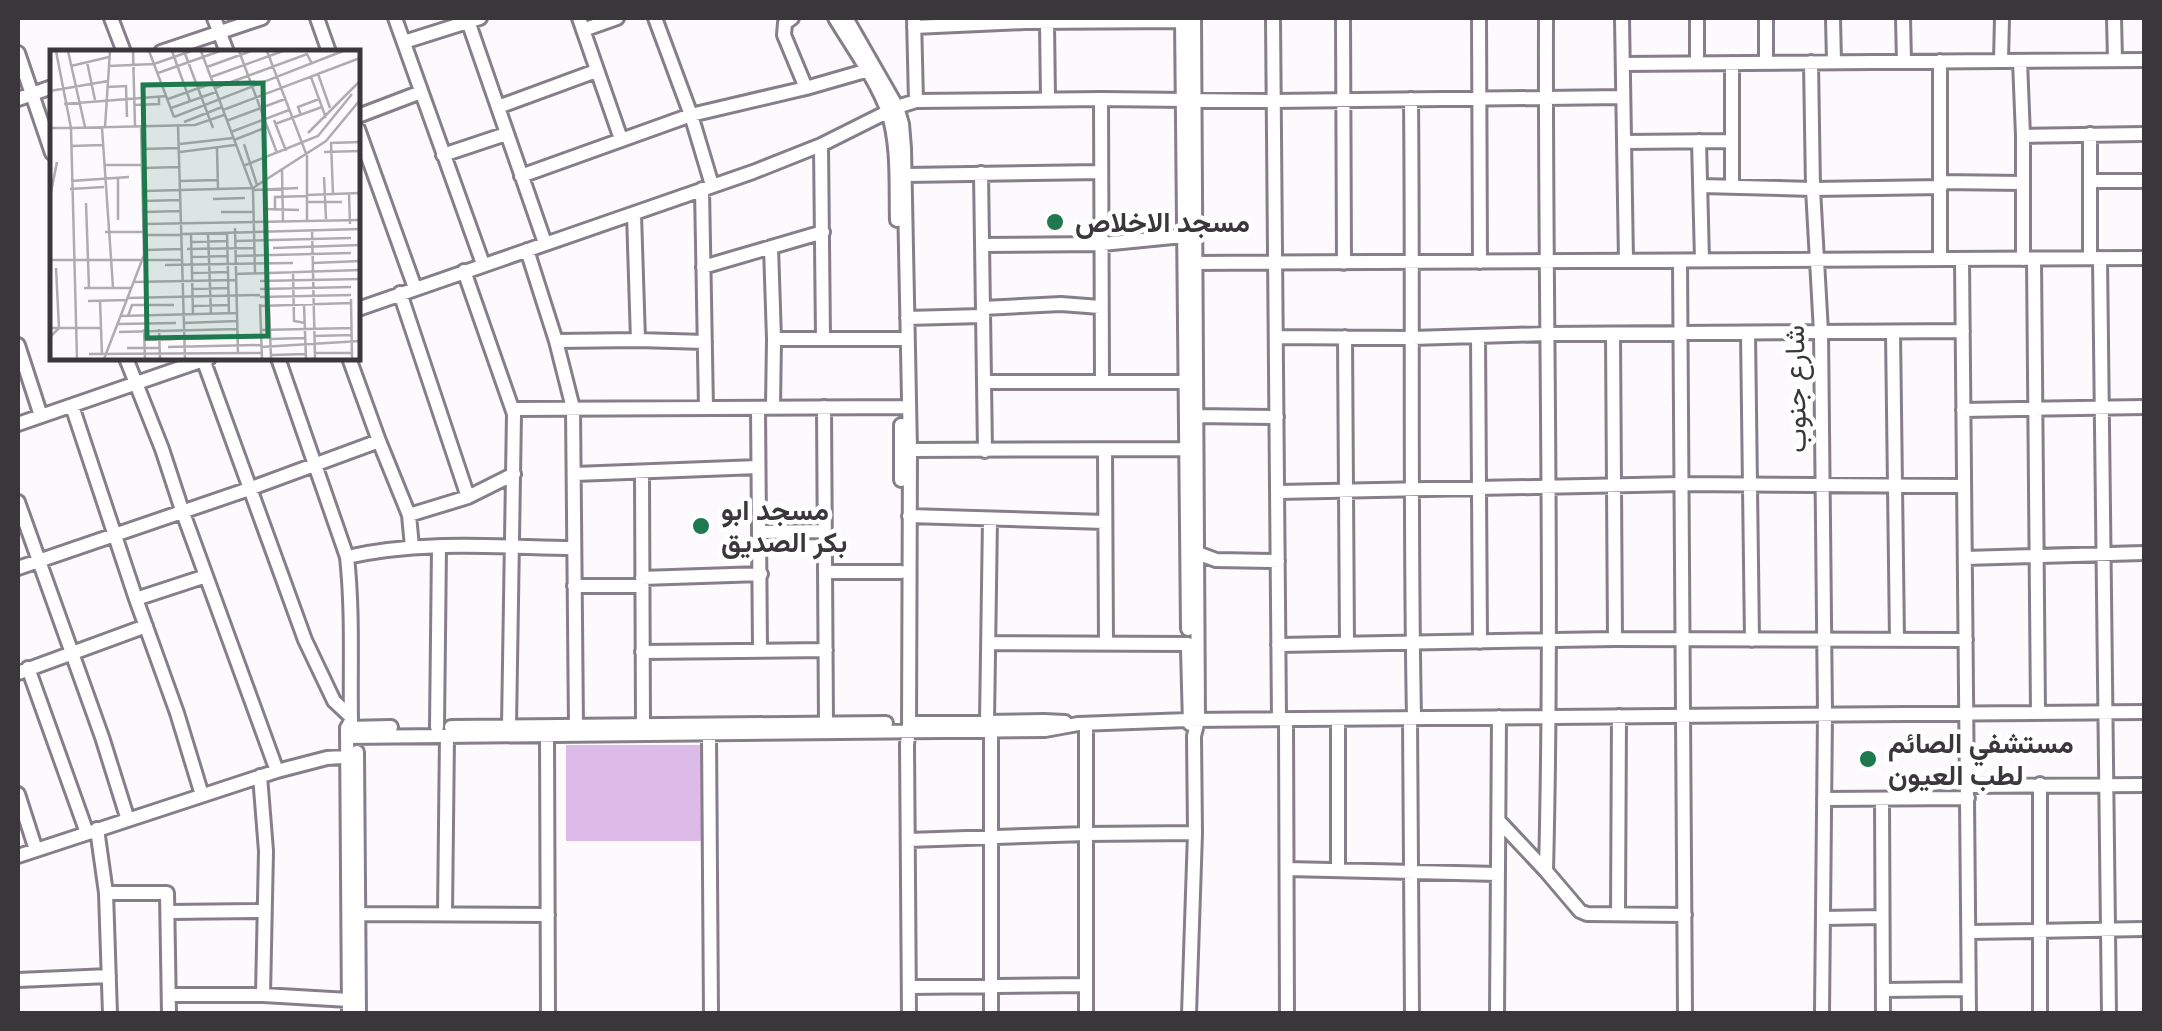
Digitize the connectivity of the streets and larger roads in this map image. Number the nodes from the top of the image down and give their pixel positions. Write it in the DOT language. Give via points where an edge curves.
graph roads {
  1 [pos="112,18"];
  2 [pos="214,18"];
  3 [pos="262,18"];
  4 [pos="317,18"];
  5 [pos="395,18"];
  6 [pos="617,18"];
  7 [pos="655,18"];
  8 [pos="792,18"];
  9 [pos="835,18"];
  10 [pos="846,18"];
  11 [pos="1272,18"];
  12 [pos="1343,18"];
  13 [pos="1478,18"];
  14 [pos="1546,18"];
  15 [pos="1622,18"];
  16 [pos="1697,18"];
  17 [pos="1766,18"];
  18 [pos="1833,18"];
  19 [pos="1903,18"];
  20 [pos="2002,18"];
  21 [pos="2114,18"];
  22 [pos="1186,19"];
  23 [pos="474,20"];
  24 [pos="1023,20"];
  25 [pos="1083,20"];
  26 [pos="914,22"];
  27 [pos="1047,23"];
  28 [pos="580,24"];
  29 [pos="220,33"];
  30 [pos="404,42"];
  31 [pos="123,50"];
  32 [pos="167,50"];
  33 [pos="225,50"];
  34 [pos="329,50"];
  35 [pos="18,53"];
  36 [pos="2115,60"];
  37 [pos="2144,60"];
  38 [pos="2000,61"];
  39 [pos="2020,61"];
  40 [pos="1811,62"];
  41 [pos="1834,62"];
  42 [pos="1904,62"];
  43 [pos="1940,62"];
  44 [pos="1697,63"];
  45 [pos="1732,63"];
  46 [pos="1766,63"];
  47 [pos="1622,64"];
  48 [pos="871,70"];
  49 [pos="596,71"];
  50 [pos="50,88"];
  51 [pos="806,88"];
  52 [pos="421,92"];
  53 [pos="32,94"];
  54 [pos="1624,97"];
  55 [pos="1546,98"];
  56 [pos="18,99"];
  57 [pos="1048,99"];
  58 [pos="1101,99"];
  59 [pos="1188,99"];
  60 [pos="1410,99"];
  61 [pos="1480,99"];
  62 [pos="1343,100"];
  63 [pos="916,101"];
  64 [pos="1274,101"];
  65 [pos="498,107"];
  66 [pos="892,110"];
  67 [pos="360,115"];
  68 [pos="690,115"];
  69 [pos="506,134"];
  70 [pos="2090,134"];
  71 [pos="2144,134"];
  72 [pos="360,135"];
  73 [pos="2023,136"];
  74 [pos="621,139"];
  75 [pos="1699,141"];
  76 [pos="1730,141"];
  77 [pos="1625,142"];
  78 [pos="820,145"];
  79 [pos="50,147"];
  80 [pos="444,155"];
  81 [pos="1101,172"];
  82 [pos="981,173"];
  83 [pos="906,175"];
  84 [pos="521,176"];
  85 [pos="2144,181"];
  86 [pos="2091,182"];
  87 [pos="2023,183"];
  88 [pos="1941,185"];
  89 [pos="1701,186"];
  90 [pos="707,187"];
  91 [pos="1732,187"];
  92 [pos="1812,189"];
  93 [pos="634,214"];
  94 [pos="822,232"];
  95 [pos="1183,236"];
  96 [pos="545,243"];
  97 [pos="1102,244"];
  98 [pos="982,245"];
  99 [pos="772,247"];
  100 [pos="527,250"];
  101 [pos="2095,258"];
  102 [pos="2144,258"];
  103 [pos="1940,259"];
  104 [pos="1962,259"];
  105 [pos="2028,259"];
  106 [pos="1702,260"];
  107 [pos="1816,260"];
  108 [pos="1626,261"];
  109 [pos="1680,261"];
  110 [pos="1344,262"];
  111 [pos="1413,262"];
  112 [pos="1480,262"];
  113 [pos="1546,262"];
  114 [pos="1194,263"];
  115 [pos="1275,263"];
  116 [pos="483,264"];
  117 [pos="704,267"];
  118 [pos="464,270"];
  119 [pos="415,288"];
  120 [pos="400,293"];
  121 [pos="1100,306"];
  122 [pos="360,308"];
  123 [pos="982,312"];
  124 [pos="907,318"];
  125 [pos="1820,332"];
  126 [pos="1894,332"];
  127 [pos="1962,332"];
  128 [pos="1748,333"];
  129 [pos="1546,334"];
  130 [pos="1613,334"];
  131 [pos="1681,334"];
  132 [pos="1478,336"];
  133 [pos="1276,337"];
  134 [pos="1345,337"];
  135 [pos="1412,338"];
  136 [pos="774,339"];
  137 [pos="823,339"];
  138 [pos="900,339"];
  139 [pos="556,340"];
  140 [pos="638,340"];
  141 [pos="705,342"];
  142 [pos="18,346"];
  143 [pos="127,360"];
  144 [pos="200,360"];
  145 [pos="207,360"];
  146 [pos="279,360"];
  147 [pos="351,360"];
  148 [pos="135,382"];
  149 [pos="984,382"];
  150 [pos="1102,382"];
  151 [pos="1185,382"];
  152 [pos="72,406"];
  153 [pos="766,407"];
  154 [pos="824,407"];
  155 [pos="2101,407"];
  156 [pos="2144,407"];
  157 [pos="513,408"];
  158 [pos="573,408"];
  159 [pos="706,408"];
  160 [pos="905,408"];
  161 [pos="2036,409"];
  162 [pos="1964,410"];
  163 [pos="41,416"];
  164 [pos="1195,416"];
  165 [pos="1277,416"];
  166 [pos="18,424"];
  167 [pos="379,441"];
  168 [pos="1186,449"];
  169 [pos="910,450"];
  170 [pos="985,450"];
  171 [pos="1105,450"];
  172 [pos="315,464"];
  173 [pos="1191,465"];
  174 [pos="758,468"];
  175 [pos="642,473"];
  176 [pos="514,474"];
  177 [pos="575,474"];
  178 [pos="1682,484"];
  179 [pos="1614,486"];
  180 [pos="1750,486"];
  181 [pos="1822,486"];
  182 [pos="1894,486"];
  183 [pos="1964,486"];
  184 [pos="1548,487"];
  185 [pos="248,488"];
  186 [pos="1411,488"];
  187 [pos="1479,488"];
  188 [pos="1344,490"];
  189 [pos="1278,492"];
  190 [pos="468,497"];
  191 [pos="18,502"];
  192 [pos="182,510"];
  193 [pos="409,515"];
  194 [pos="909,516"];
  195 [pos="990,518"];
  196 [pos="1105,522"];
  197 [pos="825,531"];
  198 [pos="760,532"];
  199 [pos="114,535"];
  200 [pos="412,546"];
  201 [pos="440,546"];
  202 [pos="513,547"];
  203 [pos="574,548"];
  204 [pos="2104,553"];
  205 [pos="2144,553"];
  206 [pos="1197,554"];
  207 [pos="346,556"];
  208 [pos="2036,556"];
  209 [pos="1965,558"];
  210 [pos="38,561"];
  211 [pos="1278,561"];
  212 [pos="18,568"];
  213 [pos="826,572"];
  214 [pos="901,572"];
  215 [pos="760,574"];
  216 [pos="206,576"];
  217 [pos="642,582"];
  218 [pos="574,586"];
  219 [pos="136,600"];
  220 [pos="146,626"];
  221 [pos="1192,628"];
  222 [pos="1616,639"];
  223 [pos="1683,640"];
  224 [pos="1752,640"];
  225 [pos="1824,640"];
  226 [pos="1896,640"];
  227 [pos="1966,640"];
  228 [pos="1549,641"];
  229 [pos="1480,642"];
  230 [pos="989,643"];
  231 [pos="1412,643"];
  232 [pos="1106,644"];
  233 [pos="1188,644"];
  234 [pos="1347,644"];
  235 [pos="1278,645"];
  236 [pos="760,650"];
  237 [pos="826,650"];
  238 [pos="72,652"];
  239 [pos="642,652"];
  240 [pos="23,671"];
  241 [pos="2038,712"];
  242 [pos="2106,712"];
  243 [pos="2144,712"];
  244 [pos="1967,713"];
  245 [pos="1825,714"];
  246 [pos="1618,716"];
  247 [pos="1683,716"];
  248 [pos="1500,717"];
  249 [pos="1550,717"];
  250 [pos="1412,718"];
  251 [pos="1282,719"];
  252 [pos="1338,719"];
  253 [pos="1193,720"];
  254 [pos="826,724"];
  255 [pos="1082,724"];
  256 [pos="642,725"];
  257 [pos="509,726"];
  258 [pos="576,726"];
  259 [pos="989,726"];
  260 [pos="351,728"];
  261 [pos="906,730"];
  262 [pos="442,732"];
  263 [pos="709,734"];
  264 [pos="548,736"];
  265 [pos="352,756"];
  266 [pos="277,771"];
  267 [pos="260,776"];
  268 [pos="2040,784"];
  269 [pos="2107,784"];
  270 [pos="2144,785"];
  271 [pos="1968,792"];
  272 [pos="18,794"];
  273 [pos="202,796"];
  274 [pos="1824,799"];
  275 [pos="1882,799"];
  276 [pos="128,820"];
  277 [pos="1498,821"];
  278 [pos="92,831"];
  279 [pos="1195,833"];
  280 [pos="1086,834"];
  281 [pos="991,837"];
  282 [pos="908,840"];
  283 [pos="36,850"];
  284 [pos="18,856"];
  285 [pos="1287,869"];
  286 [pos="1338,870"];
  287 [pos="1546,871"];
  288 [pos="1411,872"];
  289 [pos="1498,874"];
  290 [pos="106,894"];
  291 [pos="263,911"];
  292 [pos="169,912"];
  293 [pos="358,914"];
  294 [pos="445,914"];
  295 [pos="1618,914"];
  296 [pos="548,915"];
  297 [pos="1684,915"];
  298 [pos="1823,918"];
  299 [pos="1882,918"];
  300 [pos="2144,929"];
  301 [pos="2108,930"];
  302 [pos="2040,931"];
  303 [pos="1969,932"];
  304 [pos="109,976"];
  305 [pos="18,980"];
  306 [pos="1086,985"];
  307 [pos="991,986"];
  308 [pos="908,987"];
  309 [pos="1968,988"];
  310 [pos="1883,990"];
  311 [pos="170,995"];
  312 [pos="262,995"];
  313 [pos="349,1007"];
  314 [pos="110,1014"];
  315 [pos="169,1014"];
  316 [pos="359,1014"];
  317 [pos="548,1014"];
  318 [pos="711,1014"];
  319 [pos="908,1014"];
  320 [pos="991,1014"];
  321 [pos="1086,1014"];
  322 [pos="1189,1014"];
  323 [pos="1287,1014"];
  324 [pos="1412,1014"];
  325 [pos="1496,1014"];
  326 [pos="1685,1014"];
  327 [pos="1822,1014"];
  328 [pos="1883,1014"];
  329 [pos="1969,1014"];
  330 [pos="2040,1014"];
  331 [pos="2109,1014"];
  1 -- 31 [label="street"];
  2 -- 29 [label="street"];
  3 -- 29 [label="street"];
  4 -- 34 [label="street"];
  5 -- 30 [label="street"];
  6 -- 28 [label="street"];
  7 -- 68 [label="street"];
  8 -- 51 [label="street" via="784,35"];
  9 -- 48 [label="street"];
  10 -- 48 [label="street"];
  11 -- 64 [label="street"];
  12 -- 62 [label="street"];
  13 -- 61 [label="street"];
  14 -- 55 [label="street"];
  15 -- 47 [label="street"];
  16 -- 44 [label="street"];
  17 -- 46 [label="street"];
  18 -- 41 [label="street"];
  19 -- 42 [label="street"];
  20 -- 38 [label="street"];
  21 -- 36 [label="street"];
  22 -- 25 [label="street"];
  22 -- 59 [label="street"];
  23 -- 30 [label="street"];
  23 -- 65 [label="street"];
  24 -- 26 [label="street"];
  24 -- 27 [label="street"];
  25 -- 27 [label="street"];
  26 -- 63 [label="street"];
  27 -- 57 [label="street"];
  28 -- 49 [label="street"];
  29 -- 32 [label="street"];
  29 -- 33 [label="street"];
  30 -- 52 [label="street"];
  35 -- 53 [label="street"];
  36 -- 37 [label="street"];
  36 -- 39 [label="street"];
  38 -- 39 [label="street"];
  38 -- 43 [label="street"];
  39 -- 73 [label="street"];
  40 -- 41 [label="street"];
  40 -- 46 [label="street"];
  40 -- 92 [label="street, شارع جنوب"];
  41 -- 42 [label="street"];
  42 -- 43 [label="street"];
  43 -- 88 [label="street"];
  44 -- 45 [label="street"];
  44 -- 47 [label="street"];
  45 -- 46 [label="street"];
  45 -- 76 [label="street"];
  47 -- 54 [label="street"];
  48 -- 51 [label="street"];
  48 -- 66 [label="street"];
  49 -- 65 [label="street"];
  49 -- 74 [label="street"];
  50 -- 53 [label="street"];
  51 -- 68 [label="street"];
  52 -- 67 [label="street"];
  52 -- 80 [label="street"];
  53 -- 56 [label="street"];
  53 -- 79 [label="street"];
  54 -- 55 [label="street"];
  54 -- 77 [label="street"];
  55 -- 61 [label="street"];
  55 -- 113 [label="street"];
  57 -- 58 [label="street"];
  57 -- 63 [label="street"];
  58 -- 59 [label="street"];
  58 -- 81 [label="street"];
  59 -- 64 [label="street"];
  59 -- 95 [label="street"];
  59 -- 114 [label="street"];
  60 -- 61 [label="street"];
  60 -- 62 [label="street"];
  60 -- 111 [label="street"];
  61 -- 112 [label="street"];
  62 -- 64 [label="street"];
  62 -- 110 [label="street"];
  63 -- 66 [label="street"];
  64 -- 115 [label="street"];
  65 -- 69 [label="street"];
  66 -- 78 [label="street"];
  66 -- 83 [label="street" via="902,124"];
  66 -- 138 [label="street"];
  68 -- 74 [label="street"];
  68 -- 90 [label="street"];
  69 -- 80 [label="street"];
  69 -- 84 [label="street"];
  70 -- 71 [label="street"];
  70 -- 73 [label="street"];
  70 -- 86 [label="street"];
  72 -- 119 [label="street"];
  73 -- 87 [label="street"];
  74 -- 84 [label="street"];
  75 -- 76 [label="street"];
  75 -- 77 [label="street"];
  75 -- 89 [label="street"];
  76 -- 91 [label="street"];
  77 -- 108 [label="street"];
  78 -- 90 [label="street"];
  78 -- 94 [label="street"];
  80 -- 116 [label="street"];
  81 -- 82 [label="street"];
  81 -- 97 [label="street"];
  82 -- 83 [label="street"];
  82 -- 98 [label="street"];
  83 -- 124 [label="street"];
  84 -- 96 [label="street"];
  85 -- 86 [label="street"];
  86 -- 101 [label="street"];
  87 -- 88 [label="street"];
  87 -- 105 [label="street"];
  88 -- 92 [label="street"];
  88 -- 103 [label="street"];
  89 -- 91 [label="street"];
  89 -- 106 [label="street"];
  90 -- 93 [label="street"];
  90 -- 117 [label="street"];
  91 -- 92 [label="street"];
  92 -- 107 [label="street, شارع جنوب"];
  93 -- 96 [label="street"];
  93 -- 140 [label="street"];
  94 -- 99 [label="street"];
  94 -- 137 [label="street"];
  95 -- 97 [label="street"];
  95 -- 151 [label="street"];
  96 -- 100 [label="street"];
  97 -- 98 [label="street"];
  97 -- 121 [label="street"];
  98 -- 123 [label="street"];
  99 -- 117 [label="street"];
  99 -- 136 [label="street"];
  100 -- 116 [label="street"];
  100 -- 139 [label="street"];
  101 -- 102 [label="street"];
  101 -- 105 [label="street"];
  101 -- 155 [label="street"];
  103 -- 104 [label="street"];
  103 -- 107 [label="street"];
  104 -- 105 [label="street"];
  104 -- 127 [label="street"];
  105 -- 161 [label="street"];
  106 -- 107 [label="street"];
  106 -- 109 [label="street"];
  107 -- 125 [label="street, شارع جنوب"];
  108 -- 109 [label="street"];
  108 -- 113 [label="street"];
  109 -- 131 [label="street"];
  110 -- 111 [label="street"];
  110 -- 115 [label="street"];
  111 -- 112 [label="street"];
  111 -- 135 [label="street"];
  112 -- 113 [label="street"];
  113 -- 129 [label="street"];
  114 -- 115 [label="street"];
  114 -- 164 [label="street"];
  115 -- 133 [label="street"];
  116 -- 118 [label="street"];
  117 -- 141 [label="street"];
  118 -- 119 [label="street"];
  118 -- 157 [label="street"];
  119 -- 120 [label="street"];
  120 -- 122 [label="street"];
  120 -- 190 [label="street"];
  121 -- 123 [label="street"];
  121 -- 150 [label="street"];
  123 -- 124 [label="street"];
  123 -- 149 [label="street"];
  124 -- 160 [label="street"];
  125 -- 126 [label="street"];
  125 -- 128 [label="street"];
  125 -- 181 [label="street, شارع جنوب"];
  126 -- 127 [label="street"];
  126 -- 182 [label="street"];
  127 -- 162 [label="street"];
  128 -- 131 [label="street"];
  128 -- 180 [label="street"];
  129 -- 130 [label="street"];
  129 -- 132 [label="street"];
  129 -- 184 [label="street"];
  130 -- 131 [label="street"];
  130 -- 179 [label="street"];
  131 -- 178 [label="street"];
  132 -- 135 [label="street"];
  132 -- 187 [label="street"];
  133 -- 134 [label="street"];
  133 -- 165 [label="street"];
  134 -- 135 [label="street"];
  134 -- 188 [label="street"];
  135 -- 186 [label="street"];
  136 -- 137 [label="street"];
  136 -- 153 [label="street"];
  137 -- 138 [label="street"];
  138 -- 160 [label="street"];
  139 -- 140 [label="street"];
  139 -- 158 [label="street"];
  140 -- 141 [label="street"];
  141 -- 159 [label="street"];
  142 -- 163 [label="street"];
  143 -- 148 [label="street"];
  144 -- 148 [label="street"];
  145 -- 185 [label="street"];
  146 -- 172 [label="street"];
  147 -- 167 [label="street"];
  148 -- 152 [label="street"];
  148 -- 192 [label="street"];
  149 -- 150 [label="street"];
  149 -- 170 [label="street"];
  150 -- 151 [label="street"];
  151 -- 168 [label="street"];
  152 -- 163 [label="street"];
  152 -- 199 [label="street"];
  153 -- 154 [label="street"];
  153 -- 159 [label="street"];
  153 -- 174 [label="street"];
  154 -- 160 [label="street"];
  154 -- 197 [label="street"];
  155 -- 156 [label="street"];
  155 -- 161 [label="street"];
  155 -- 204 [label="street"];
  157 -- 158 [label="street"];
  157 -- 176 [label="street"];
  158 -- 159 [label="street"];
  158 -- 177 [label="street"];
  160 -- 169 [label="street"];
  160 -- 214 [label="street"];
  161 -- 162 [label="street"];
  161 -- 208 [label="street"];
  162 -- 183 [label="street"];
  163 -- 166 [label="street"];
  164 -- 165 [label="street"];
  164 -- 173 [label="street"];
  165 -- 189 [label="street"];
  167 -- 172 [label="street"];
  167 -- 193 [label="street"];
  168 -- 171 [label="street"];
  168 -- 173 [label="street"];
  169 -- 170 [label="street"];
  169 -- 194 [label="street"];
  170 -- 171 [label="street"];
  171 -- 196 [label="street"];
  172 -- 185 [label="street"];
  172 -- 207 [label="street"];
  173 -- 206 [label="street"];
  173 -- 221 [label="street"];
  174 -- 175 [label="street"];
  174 -- 198 [label="street"];
  175 -- 177 [label="street"];
  175 -- 217 [label="street"];
  176 -- 190 [label="street"];
  176 -- 202 [label="street"];
  177 -- 203 [label="street"];
  178 -- 179 [label="street"];
  178 -- 180 [label="street"];
  178 -- 223 [label="street"];
  179 -- 184 [label="street"];
  179 -- 222 [label="street"];
  180 -- 181 [label="street"];
  180 -- 224 [label="street"];
  181 -- 182 [label="street"];
  181 -- 225 [label="street, شارع جنوب"];
  182 -- 183 [label="street"];
  182 -- 226 [label="street"];
  183 -- 209 [label="street"];
  184 -- 187 [label="street"];
  184 -- 228 [label="street"];
  185 -- 192 [label="street"];
  185 -- 260 [label="street" via="305,640"];
  186 -- 187 [label="street"];
  186 -- 188 [label="street"];
  186 -- 231 [label="street"];
  187 -- 229 [label="street"];
  188 -- 189 [label="street"];
  188 -- 234 [label="street"];
  189 -- 211 [label="street"];
  190 -- 193 [label="street"];
  191 -- 210 [label="street"];
  192 -- 199 [label="street"];
  192 -- 216 [label="street"];
  193 -- 200 [label="street"];
  194 -- 195 [label="street"];
  194 -- 261 [label="street"];
  195 -- 196 [label="street"];
  195 -- 230 [label="street"];
  196 -- 232 [label="street"];
  197 -- 198 [label="street"];
  197 -- 213 [label="street"];
  198 -- 215 [label="street"];
  199 -- 210 [label="street"];
  199 -- 219 [label="street"];
  200 -- 201 [label="street"];
  200 -- 207 [label="street"];
  201 -- 202 [label="street"];
  201 -- 262 [label="street"];
  202 -- 203 [label="street"];
  202 -- 257 [label="street"];
  203 -- 218 [label="street"];
  204 -- 205 [label="street"];
  204 -- 208 [label="street"];
  204 -- 242 [label="street"];
  206 -- 211 [label="street"];
  206 -- 221 [label="street"];
  207 -- 260 [label="street"];
  208 -- 209 [label="street"];
  208 -- 241 [label="street"];
  209 -- 227 [label="street"];
  210 -- 212 [label="street"];
  210 -- 238 [label="street"];
  211 -- 235 [label="street"];
  213 -- 214 [label="street"];
  213 -- 237 [label="street"];
  214 -- 261 [label="street"];
  215 -- 217 [label="street"];
  215 -- 236 [label="street"];
  216 -- 219 [label="street"];
  216 -- 266 [label="street"];
  217 -- 218 [label="street"];
  217 -- 239 [label="street"];
  218 -- 258 [label="street"];
  219 -- 220 [label="street"];
  220 -- 238 [label="street"];
  220 -- 273 [label="street"];
  221 -- 233 [label="street"];
  221 -- 253 [label="street"];
  222 -- 223 [label="street"];
  222 -- 228 [label="street"];
  223 -- 224 [label="street"];
  223 -- 247 [label="street"];
  224 -- 225 [label="street"];
  225 -- 226 [label="street"];
  225 -- 245 [label="street, شارع جنوب"];
  226 -- 227 [label="street"];
  227 -- 244 [label="street"];
  228 -- 229 [label="street"];
  228 -- 249 [label="street"];
  229 -- 231 [label="street"];
  230 -- 232 [label="street"];
  230 -- 259 [label="street"];
  231 -- 234 [label="street"];
  231 -- 250 [label="street"];
  232 -- 233 [label="street"];
  233 -- 253 [label="street"];
  234 -- 235 [label="street"];
  235 -- 251 [label="street"];
  236 -- 237 [label="street"];
  236 -- 239 [label="street"];
  237 -- 254 [label="street"];
  238 -- 240 [label="street"];
  238 -- 276 [label="street"];
  239 -- 256 [label="street"];
  240 -- 278 [label="street"];
  241 -- 242 [label="street"];
  241 -- 244 [label="street"];
  242 -- 243 [label="street"];
  242 -- 269 [label="street"];
  244 -- 245 [label="street"];
  244 -- 271 [label="street"];
  245 -- 247 [label="street"];
  245 -- 274 [label="street, شارع جنوب"];
  246 -- 247 [label="street"];
  246 -- 249 [label="street"];
  246 -- 295 [label="street"];
  247 -- 297 [label="street"];
  248 -- 249 [label="street"];
  248 -- 250 [label="street"];
  248 -- 277 [label="street"];
  249 -- 287 [label="street"];
  250 -- 252 [label="street"];
  250 -- 288 [label="street"];
  251 -- 252 [label="street"];
  251 -- 253 [label="street"];
  251 -- 285 [label="street"];
  252 -- 286 [label="street"];
  253 -- 255 [label="street"];
  253 -- 279 [label="street"];
  254 -- 256 [label="street"];
  254 -- 261 [label="street"];
  255 -- 259 [label="street"];
  255 -- 280 [label="street"];
  256 -- 258 [label="street"];
  257 -- 258 [label="street"];
  257 -- 262 [label="street"];
  259 -- 261 [label="street"];
  259 -- 281 [label="street"];
  260 -- 262 [label="street"];
  260 -- 265 [label="street"];
  261 -- 263 [label="street"];
  261 -- 282 [label="street"];
  262 -- 264 [label="street"];
  262 -- 294 [label="street"];
  263 -- 264 [label="street"];
  263 -- 318 [label="street"];
  264 -- 296 [label="street"];
  265 -- 266 [label="street"];
  265 -- 293 [label="street"];
  265 -- 313 [label="street"];
  266 -- 267 [label="street"];
  267 -- 273 [label="street"];
  267 -- 291 [label="street"];
  268 -- 269 [label="street"];
  268 -- 271 [label="street"];
  268 -- 302 [label="street"];
  269 -- 270 [label="street"];
  269 -- 301 [label="street"];
  271 -- 275 [label="street"];
  271 -- 303 [label="street"];
  272 -- 283 [label="street"];
  273 -- 276 [label="street"];
  274 -- 275 [label="street"];
  274 -- 298 [label="street, شارع جنوب"];
  275 -- 299 [label="street"];
  276 -- 278 [label="street"];
  277 -- 287 [label="street"];
  277 -- 289 [label="street"];
  278 -- 283 [label="street"];
  278 -- 290 [label="street"];
  279 -- 280 [label="street"];
  279 -- 322 [label="street"];
  280 -- 281 [label="street"];
  280 -- 306 [label="street"];
  281 -- 282 [label="street"];
  281 -- 307 [label="street"];
  282 -- 308 [label="street"];
  283 -- 284 [label="street"];
  285 -- 286 [label="street"];
  285 -- 323 [label="street"];
  286 -- 288 [label="street"];
  287 -- 295 [label="street" via="1580,911"];
  288 -- 289 [label="street"];
  288 -- 324 [label="street"];
  289 -- 325 [label="street"];
  290 -- 292 [label="street" via="167,894"];
  290 -- 304 [label="street"];
  291 -- 292 [label="street"];
  291 -- 312 [label="street"];
  292 -- 311 [label="street"];
  293 -- 294 [label="street"];
  293 -- 316 [label="street"];
  294 -- 296 [label="street"];
  295 -- 297 [label="street"];
  296 -- 317 [label="street"];
  297 -- 326 [label="street"];
  298 -- 299 [label="street"];
  298 -- 327 [label="street, شارع جنوب"];
  299 -- 310 [label="street"];
  300 -- 301 [label="street"];
  301 -- 302 [label="street"];
  301 -- 331 [label="street"];
  302 -- 303 [label="street"];
  302 -- 330 [label="street"];
  303 -- 309 [label="street"];
  304 -- 305 [label="street"];
  304 -- 314 [label="street"];
  306 -- 307 [label="street"];
  306 -- 321 [label="street"];
  307 -- 308 [label="street"];
  307 -- 320 [label="street"];
  308 -- 319 [label="street"];
  309 -- 310 [label="street"];
  309 -- 329 [label="street"];
  310 -- 328 [label="street"];
  311 -- 312 [label="street"];
  311 -- 315 [label="street"];
  312 -- 313 [label="street"];
}
